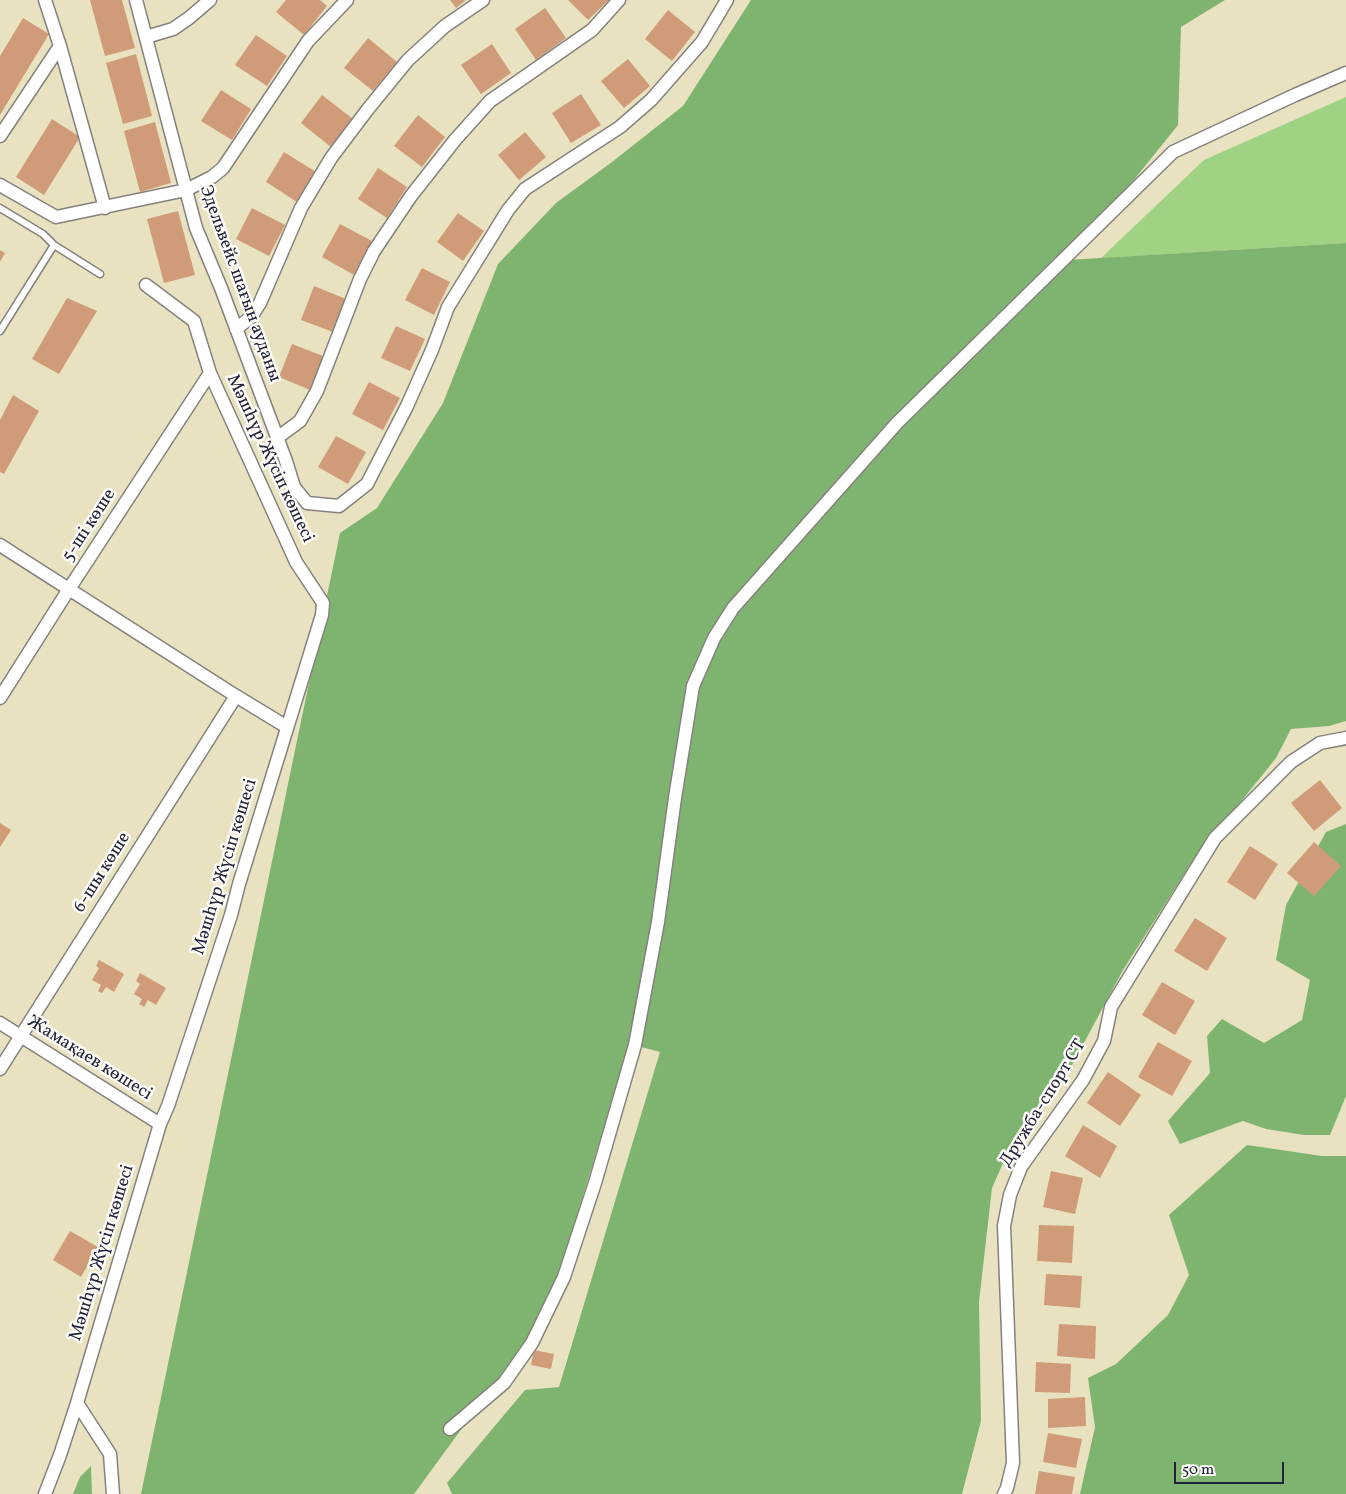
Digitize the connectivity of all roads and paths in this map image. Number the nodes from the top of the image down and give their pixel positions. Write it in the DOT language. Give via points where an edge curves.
graph roads {
  1 [pos="45,0"];
  2 [pos="136,0"];
  3 [pos="210,0"];
  4 [pos="347,0"];
  5 [pos="483,0"];
  6 [pos="619,0"];
  7 [pos="727,0"];
  8 [pos="146,38"];
  9 [pos="60,46"];
  10 [pos="1346,73"];
  11 [pos="0,136"];
  12 [pos="0,185"];
  13 [pos="186,190"];
  14 [pos="0,208"];
  15 [pos="105,208"];
  16 [pos="54,245"];
  17 [pos="100,274"];
  18 [pos="146,285"];
  19 [pos="236,329"];
  20 [pos="0,331"];
  21 [pos="210,373"];
  22 [pos="277,438"];
  23 [pos="0,545"];
  24 [pos="69,589"];
  25 [pos="236,696"];
  26 [pos="0,698"];
  27 [pos="287,727"];
  28 [pos="1346,738"];
  29 [pos="0,1024"];
  30 [pos="21,1037"];
  31 [pos="0,1069"];
  32 [pos="160,1124"];
  33 [pos="77,1403"];
  34 [pos="450,1429"];
  35 [pos="44,1494"];
  36 [pos="113,1494"];
  37 [pos="1004,1494"];
  1 -- 9 [label="street"];
  2 -- 8 [label="street, Эдельвейс шағын ауданы"];
  3 -- 8 [label="street" via="173,29"];
  4 -- 13 [label="street" via="308,41 223,168"];
  5 -- 19 [label="street" via="445,26 408,60 331,158 301,208 260,303 251,317"];
  6 -- 22 [label="street" via="592,30 490,100 422,182 374,251 360,279 317,392 300,421"];
  7 -- 22 [label="street, Эдельвейс шағын ауданы" via="702,42 651,100 620,127 525,189 508,210 448,307 407,406 367,484 339,506 307,503 294,487"];
  8 -- 13 [label="street, Эдельвейс шағын ауданы"];
  9 -- 11 [label="street"];
  9 -- 15 [label="street"];
  10 -- 34 [label="street" via="1173,152 897,423 733,608 714,638 693,686 658,922 635,1045 564,1277 532,1343 504,1382"];
  12 -- 15 [label="street" via="56,217"];
  13 -- 15 [label="street"];
  13 -- 19 [label="street, Эдельвейс шағын ауданы" via="196,228"];
  14 -- 16 [label="lane" via="43,234"];
  16 -- 17 [label="lane"];
  16 -- 20 [label="lane"];
  18 -- 21 [label="street, Мәшhүр Жүсіп көшесі" via="194,321"];
  19 -- 22 [label="street, Эдельвейс шағын ауданы"];
  21 -- 24 [label="street, 5-ші көше"];
  21 -- 27 [label="street, Мәшhүр Жүсіп көшесі" via="296,562 323,602 322,615"];
  23 -- 24 [label="street"];
  24 -- 25 [label="street"];
  24 -- 26 [label="street, 5-ші көше"];
  25 -- 27 [label="street"];
  25 -- 30 [label="street, 6-шы көше"];
  27 -- 32 [label="street, Мәшhүр Жүсіп көшесі" via="231,915"];
  28 -- 37 [label="street, Дружба-спорт СТ" via="1320,743 1291,762 1215,838 1111,1008 1104,1041 1083,1080 1022,1167 1010,1195 1004,1226 1013,1462"];
  29 -- 30 [label="street, Жамақаев көшесі"];
  30 -- 31 [label="street, 6-шы көше"];
  30 -- 32 [label="street, Жамақаев көшесі"];
  32 -- 33 [label="street, Мәшhүр Жүсіп көшесі"];
  33 -- 35 [label="street, Мәшhүр Жүсіп көшесі"];
  33 -- 36 [label="street" via="110,1454"];
}
